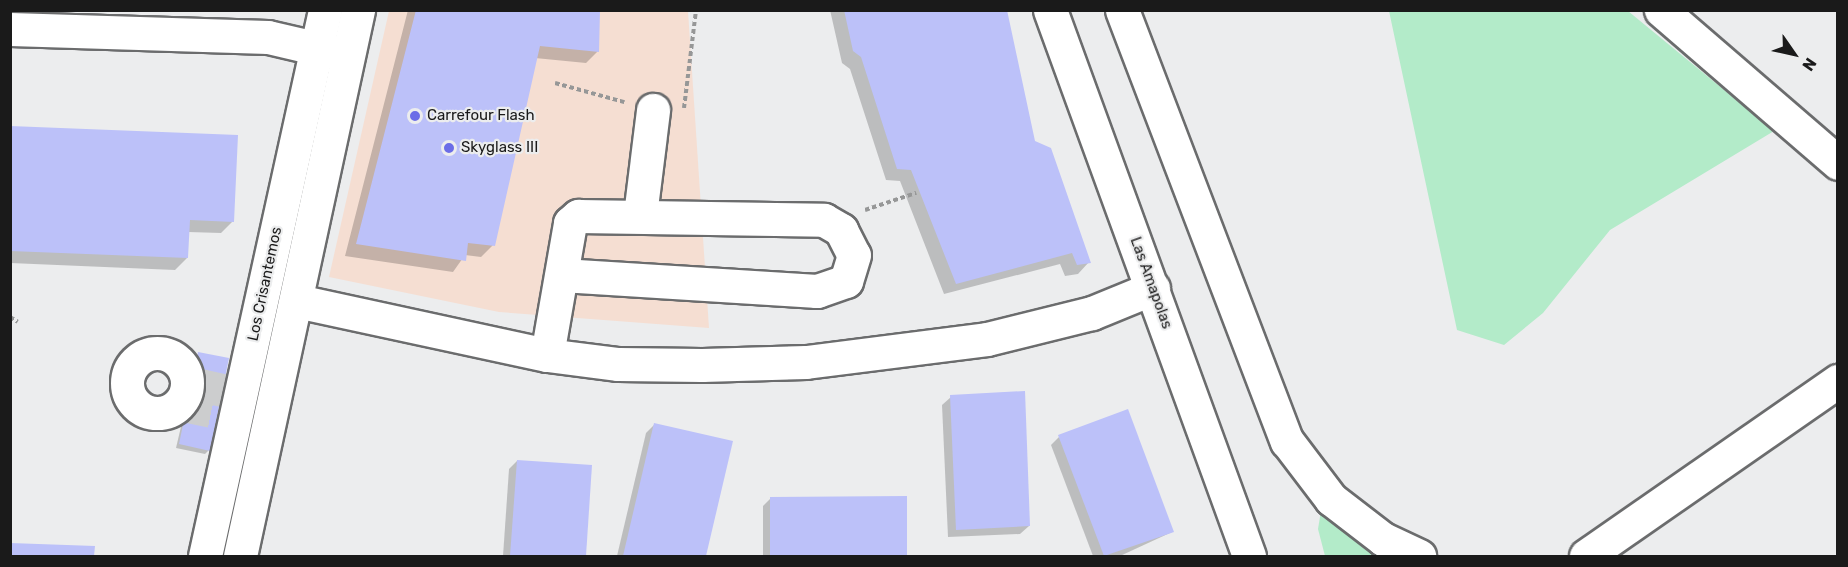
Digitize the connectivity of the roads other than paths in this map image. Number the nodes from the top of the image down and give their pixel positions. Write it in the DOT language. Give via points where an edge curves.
graph roads {
  1 [pos="325,10"];
  2 [pos="358,10"];
  3 [pos="1050,10"];
  4 [pos="1122,10"];
  5 [pos="1661,10"];
  6 [pos="10,29"];
  7 [pos="316,47"];
  8 [pos="348,56"];
  9 [pos="653,110"];
  10 [pos="1838,163"];
  11 [pos="640,215"];
  12 [pos="561,275"];
  13 [pos="1153,288"];
  14 [pos="297,301"];
  15 [pos="548,355"];
  16 [pos="1838,381"];
  17 [pos="210,388"];
  18 [pos="275,400"];
  19 [pos="205,556"];
  20 [pos="240,556"];
  21 [pos="1249,556"];
  22 [pos="1419,556"];
  23 [pos="1586,556"];
  1 -- 7 [label="street, Los Crisantemos"];
  2 -- 8 [label="street"];
  3 -- 13 [label="street, Las Amapolas"];
  4 -- 22 [label="street" via="1287,441 1331,499 1383,539"];
  5 -- 10 [label="street"];
  6 -- 7 [label="street" via="268,37"];
  7 -- 8 [label="street"];
  7 -- 17 [label="street, Los Crisantemos"];
  8 -- 14 [label="street"];
  9 -- 11 [label="street"];
  11 -- 12 [label="street" via="578,216 570,223"];
  11 -- 12 [label="street" via="834,224 851,242 854,255 846,281 836,288"];
  12 -- 15 [label="street"];
  13 -- 15 [label="street" via="1038,329 918,350 806,362 702,365 618,364"];
  13 -- 21 [label="street, Las Amapolas"];
  14 -- 15 [label="street"];
  14 -- 18 [label="street"];
  16 -- 23 [label="street"];
  17 -- 18 [label="street"];
  17 -- 19 [label="street, Los Crisantemos"];
  18 -- 20 [label="street"];
}
